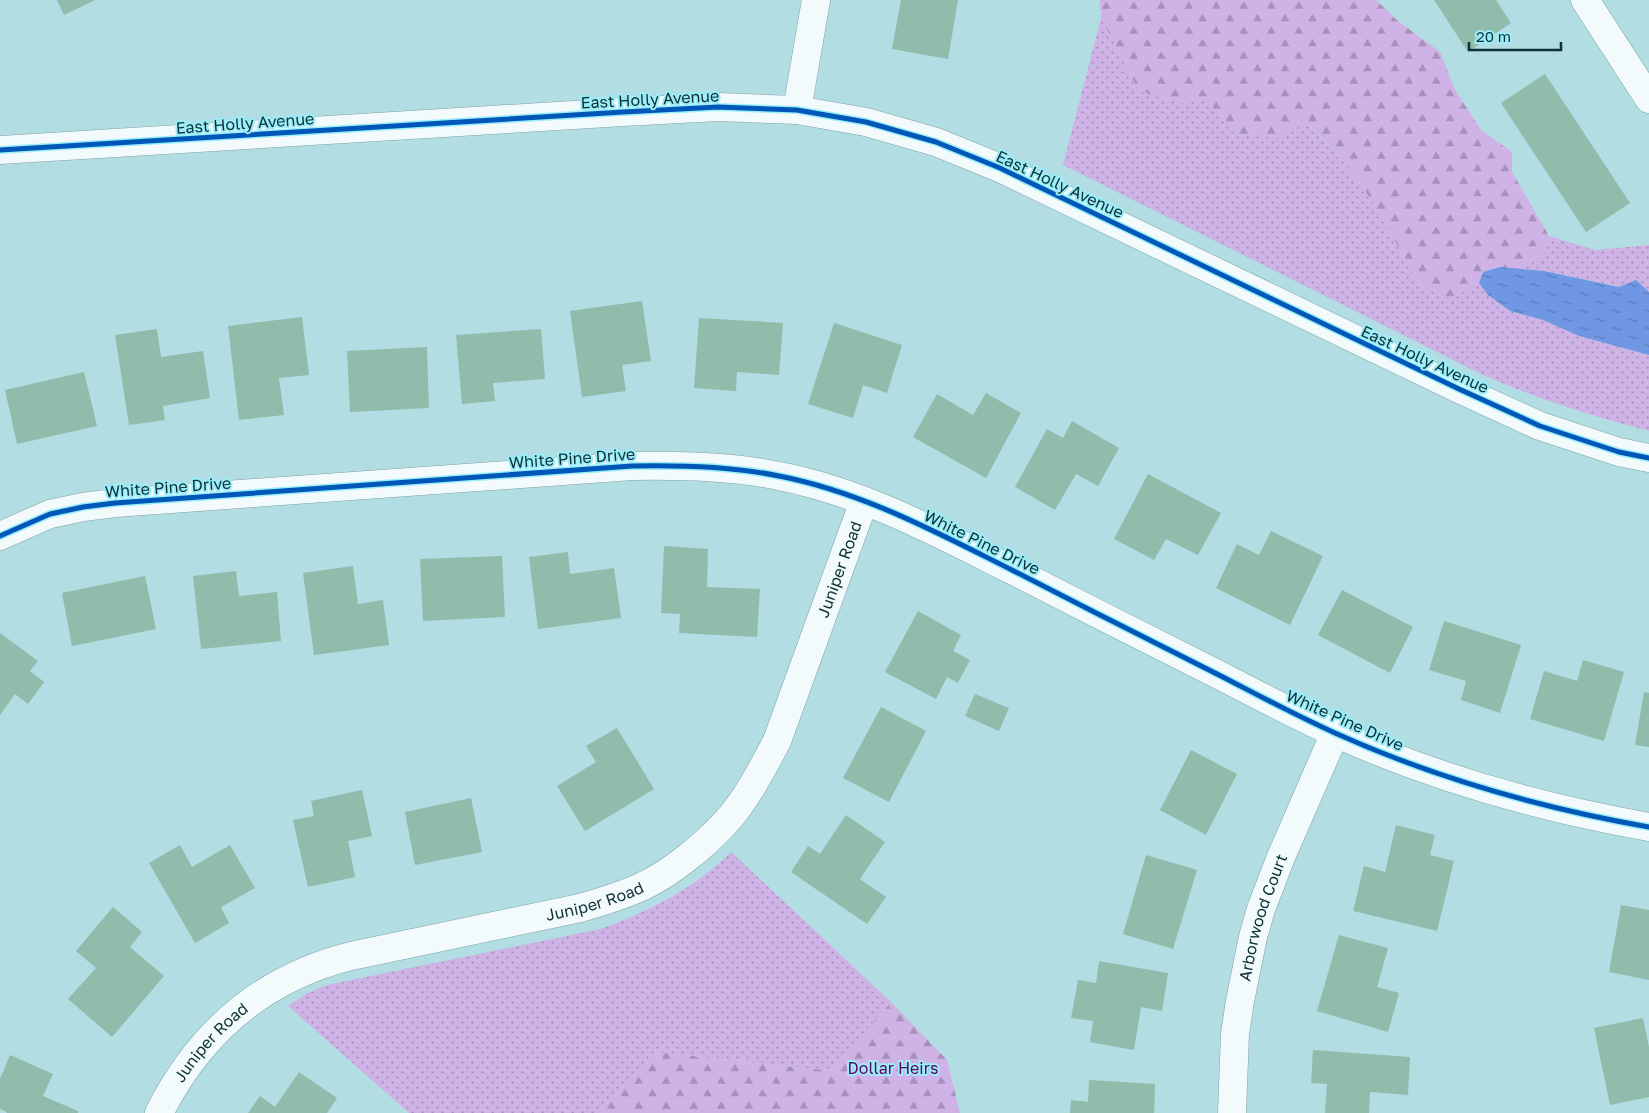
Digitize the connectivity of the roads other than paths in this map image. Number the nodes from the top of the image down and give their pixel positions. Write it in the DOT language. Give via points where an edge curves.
graph roads {
  1 [pos="816,0"];
  2 [pos="1586,0"];
  3 [pos="1649,99"];
  4 [pos="797,110"];
  5 [pos="0,150"];
  6 [pos="1649,458"];
  7 [pos="864,501"];
  8 [pos="0,536"];
  9 [pos="1335,733"];
  10 [pos="1649,827"];
  11 [pos="159,1113"];
  12 [pos="1232,1113"];
  1 -- 4 [label="street"];
  2 -- 3 [label="street"];
  4 -- 5 [label="street, East Holly Avenue" via="718,107"];
  4 -- 6 [label="street, East Holly Avenue" via="866,122 954,149 1540,426"];
  7 -- 8 [label="street, White Pine Drive" via="782,476 747,470 632,466 107,504 50,514"];
  7 -- 9 [label="street, White Pine Drive" via="931,530"];
  7 -- 11 [label="street, Juniper Road" via="777,741 745,797 727,822 702,846 643,886 610,900 351,956 300,973 254,1000 208,1040 170,1092"];
  9 -- 10 [label="street, White Pine Drive" via="1483,788 1573,812"];
  9 -- 12 [label="street, Arborwood Court" via="1281,857 1253,937 1236,1026"];
}
